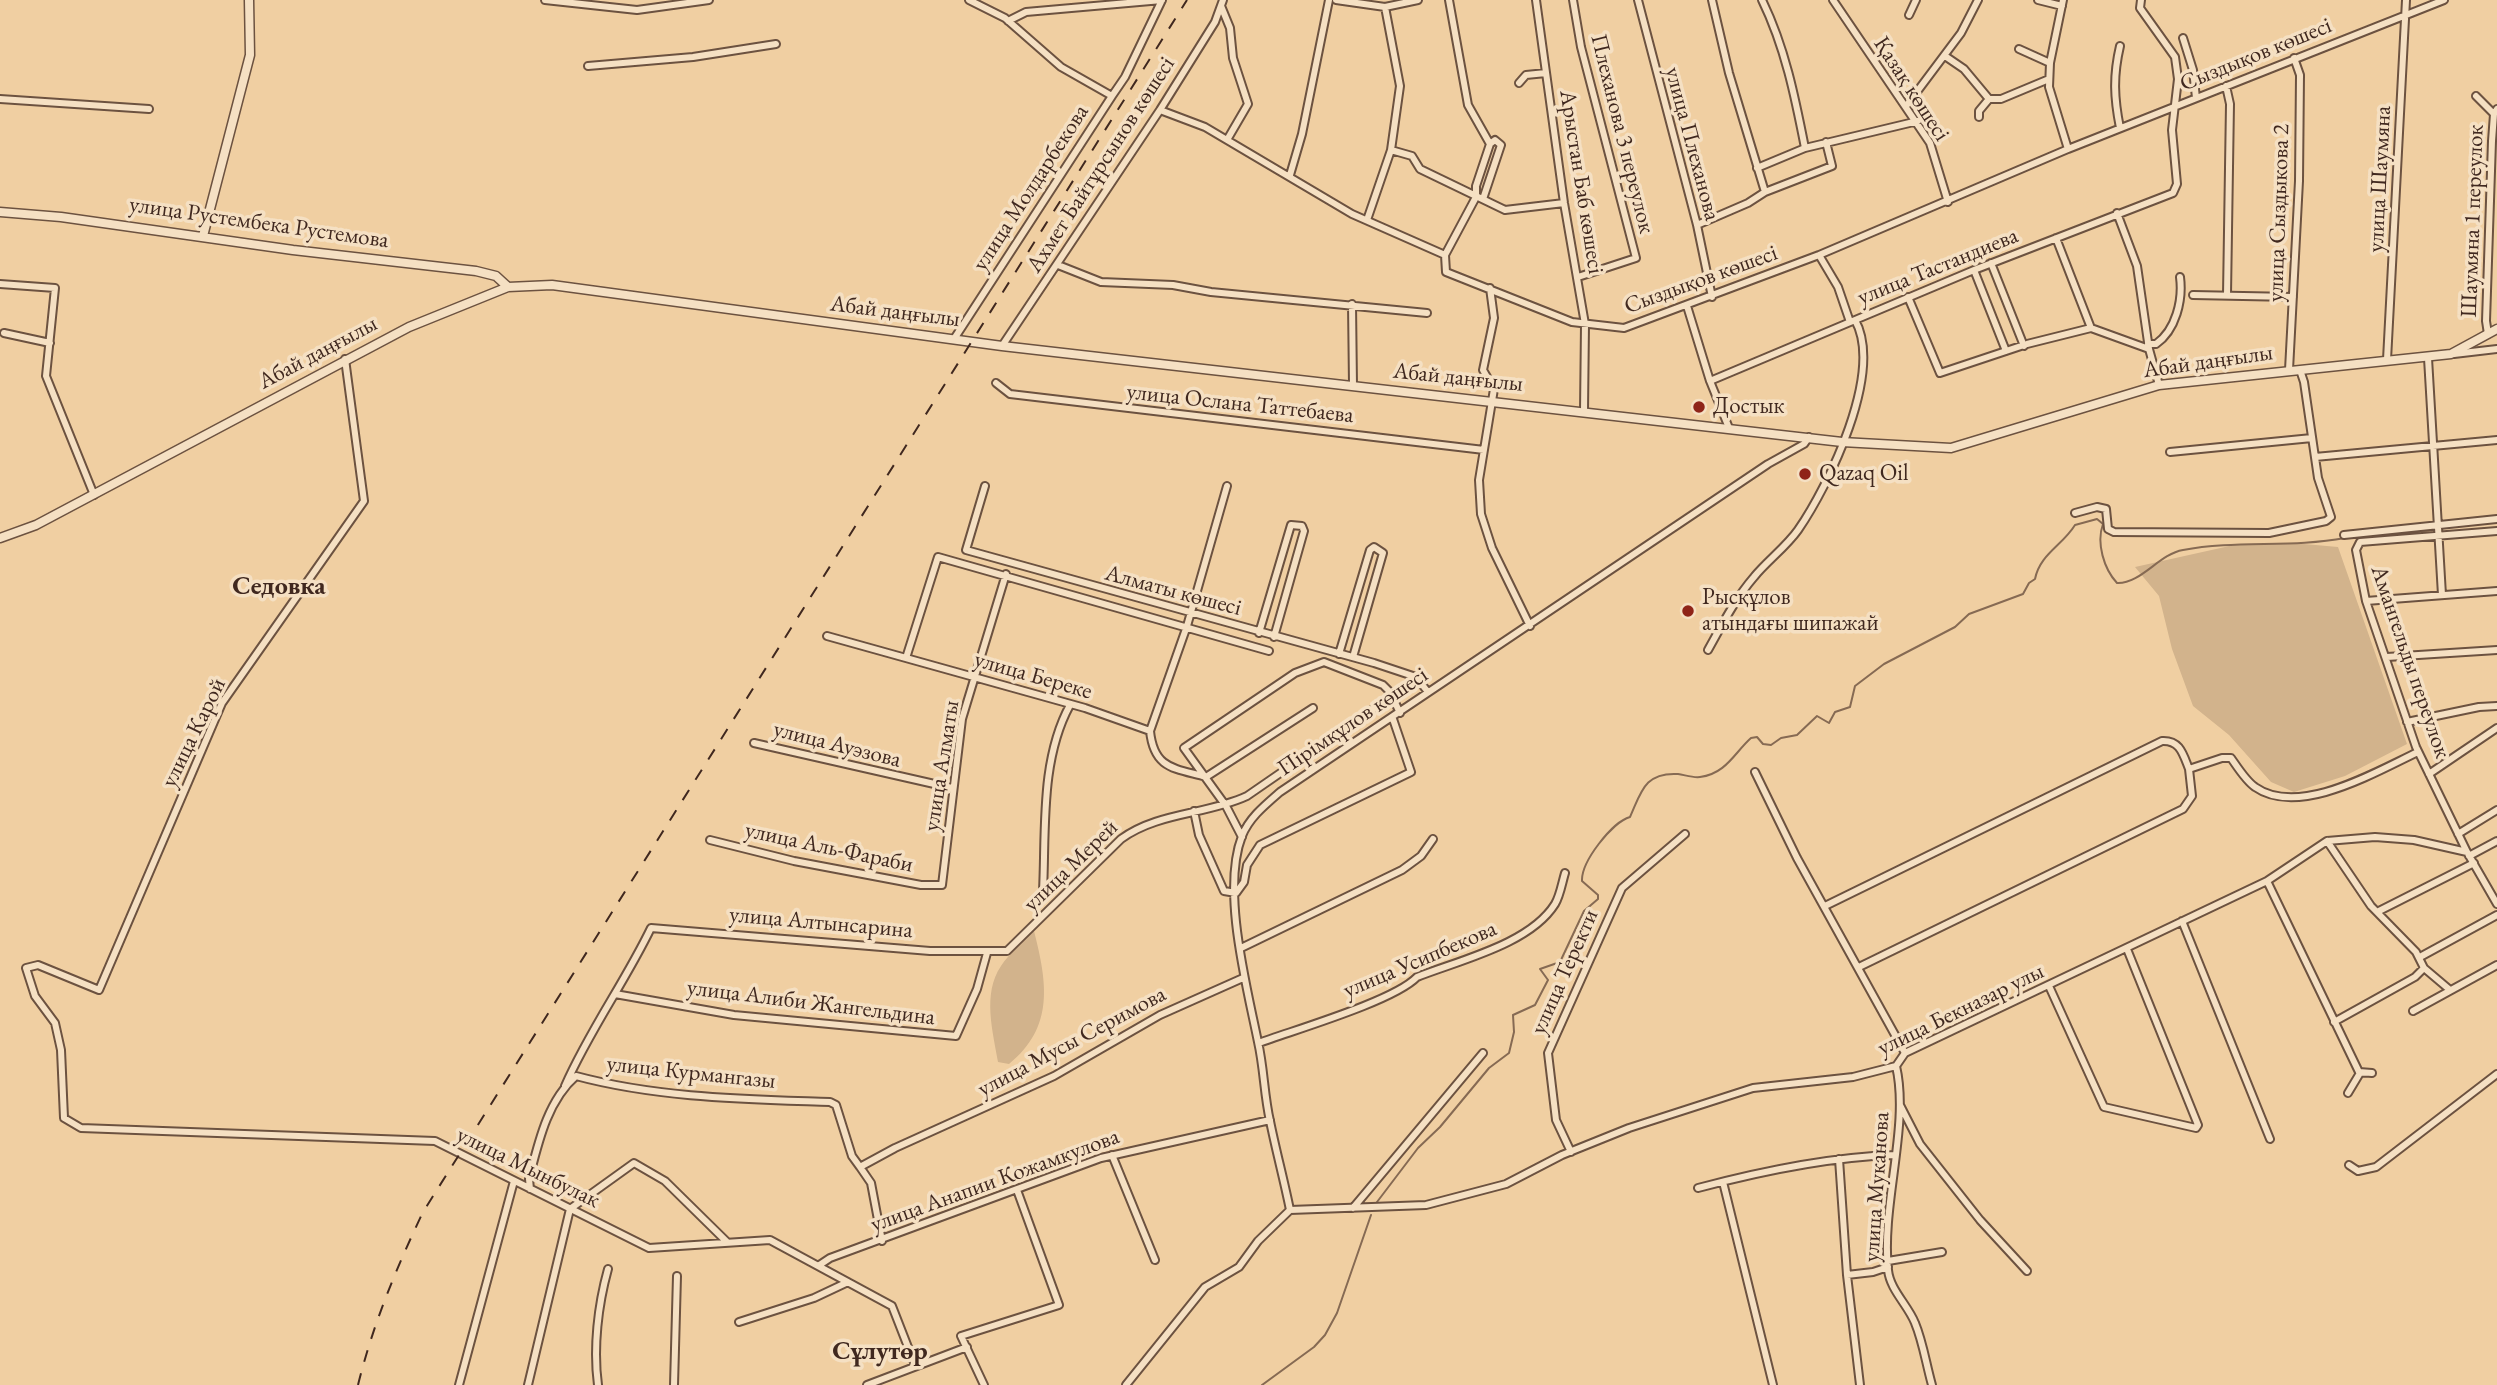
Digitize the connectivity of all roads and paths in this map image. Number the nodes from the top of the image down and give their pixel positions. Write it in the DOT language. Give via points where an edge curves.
graph roads {
  1 [pos="249,0"];
  2 [pos="545,0"];
  3 [pos="615,0"];
  4 [pos="709,0"];
  5 [pos="969,0"];
  6 [pos="1162,0"];
  7 [pos="1329,0"];
  8 [pos="1336,0"];
  9 [pos="1418,0"];
  10 [pos="1448,0"];
  11 [pos="1536,0"];
  12 [pos="1573,0"];
  13 [pos="1638,0"];
  14 [pos="1712,0"];
  15 [pos="1762,0"];
  16 [pos="1833,0"];
  17 [pos="1916,0"];
  18 [pos="1978,0"];
  19 [pos="2141,0"];
  20 [pos="2406,0"];
  21 [pos="2444,0"];
  22 [pos="2038,1"];
  23 [pos="1222,3"];
  24 [pos="2062,3"];
  25 [pos="1385,7"];
  26 [pos="614,9"];
  27 [pos="2404,13"];
  28 [pos="1909,15"];
  29 [pos="1008,21"];
  30 [pos="2183,38"];
  31 [pos="776,44"];
  32 [pos="2120,46"];
  33 [pos="2019,48"];
  34 [pos="1945,57"];
  35 [pos="2294,58"];
  36 [pos="2050,63"];
  37 [pos="588,66"];
  38 [pos="1546,73"];
  39 [pos="2049,79"];
  40 [pos="1519,83"];
  41 [pos="2226,86"];
  42 [pos="1112,96"];
  43 [pos="2476,96"];
  44 [pos="2196,98"];
  45 [pos="0,99"];
  46 [pos="1989,99"];
  47 [pos="1907,105"];
  48 [pos="2173,107"];
  49 [pos="149,109"];
  50 [pos="1160,110"];
  51 [pos="2495,111"];
  52 [pos="1979,117"];
  53 [pos="1918,121"];
  54 [pos="2120,128"];
  55 [pos="1227,140"];
  56 [pos="1826,142"];
  57 [pos="1490,144"];
  58 [pos="1805,148"];
  59 [pos="2068,149"];
  60 [pos="1391,150"];
  61 [pos="1757,168"];
  62 [pos="1290,175"];
  63 [pos="1765,192"];
  64 [pos="1479,198"];
  65 [pos="1948,202"];
  66 [pos="1564,203"];
  67 [pos="0,212"];
  68 [pos="2116,214"];
  69 [pos="1367,220"];
  70 [pos="1697,225"];
  71 [pos="203,236"];
  72 [pos="2056,238"];
  73 [pos="2488,246"];
  74 [pos="2497,246"];
  75 [pos="1445,255"];
  76 [pos="1819,255"];
  77 [pos="1991,263"];
  78 [pos="1058,265"];
  79 [pos="1974,270"];
  80 [pos="1578,277"];
  81 [pos="2180,277"];
  82 [pos="0,284"];
  83 [pos="508,287"];
  84 [pos="1490,288"];
  85 [pos="2193,295"];
  86 [pos="2227,295"];
  87 [pos="1712,297"];
  88 [pos="1908,297"];
  89 [pos="2293,297"];
  90 [pos="1352,304"];
  91 [pos="1687,306"];
  92 [pos="1427,313"];
  93 [pos="1852,321"];
  94 [pos="1585,324"];
  95 [pos="2091,328"];
  96 [pos="2497,329"];
  97 [pos="4,333"];
  98 [pos="2488,334"];
  99 [pos="954,340"];
  100 [pos="50,343"];
  101 [pos="1002,346"];
  102 [pos="2024,346"];
  103 [pos="2149,346"];
  104 [pos="2497,349"];
  105 [pos="2006,351"];
  106 [pos="2451,354"];
  107 [pos="2428,358"];
  108 [pos="345,359"];
  109 [pos="2387,360"];
  110 [pos="2289,370"];
  111 [pos="2300,370"];
  112 [pos="1710,381"];
  113 [pos="996,383"];
  114 [pos="2159,385"];
  115 [pos="1353,386"];
  116 [pos="1493,400"];
  117 [pos="1584,411"];
  118 [pos="1729,428"];
  119 [pos="1809,437"];
  120 [pos="2312,439"];
  121 [pos="2497,440"];
  122 [pos="1843,442"];
  123 [pos="2435,446"];
  124 [pos="1484,450"];
  125 [pos="2170,452"];
  126 [pos="2315,457"];
  127 [pos="985,486"];
  128 [pos="1227,486"];
  129 [pos="94,495"];
  130 [pos="2075,513"];
  131 [pos="2497,519"];
  132 [pos="2440,526"];
  133 [pos="2497,531"];
  134 [pos="2344,535"];
  135 [pos="2441,536"];
  136 [pos="0,538"];
  137 [pos="1006,574"];
  138 [pos="2497,591"];
  139 [pos="2442,595"];
  140 [pos="2366,601"];
  141 [pos="1191,613"];
  142 [pos="1187,626"];
  143 [pos="1530,626"];
  144 [pos="1259,634"];
  145 [pos="827,636"];
  146 [pos="1274,637"];
  147 [pos="1708,650"];
  148 [pos="2497,650"];
  149 [pos="1269,651"];
  150 [pos="1339,654"];
  151 [pos="906,657"];
  152 [pos="1353,657"];
  153 [pos="2387,657"];
  154 [pos="975,678"];
  155 [pos="1428,692"];
  156 [pos="1393,700"];
  157 [pos="1070,705"];
  158 [pos="2497,706"];
  159 [pos="1313,708"];
  160 [pos="1401,713"];
  161 [pos="1393,719"];
  162 [pos="2407,722"];
  163 [pos="2497,728"];
  164 [pos="1150,731"];
  165 [pos="754,743"];
  166 [pos="2418,752"];
  167 [pos="2189,769"];
  168 [pos="1755,772"];
  169 [pos="2429,774"];
  170 [pos="1206,777"];
  171 [pos="952,788"];
  172 [pos="1226,806"];
  173 [pos="2497,810"];
  174 [pos="1194,811"];
  175 [pos="1685,834"];
  176 [pos="2458,834"];
  177 [pos="1242,837"];
  178 [pos="1433,839"];
  179 [pos="710,840"];
  180 [pos="2327,841"];
  181 [pos="2497,841"];
  182 [pos="2468,854"];
  183 [pos="2474,863"];
  184 [pos="1564,873"];
  185 [pos="2267,881"];
  186 [pos="942,885"];
  187 [pos="1043,891"];
  188 [pos="1236,893"];
  189 [pos="2496,900"];
  190 [pos="1825,906"];
  191 [pos="2377,912"];
  192 [pos="2497,915"];
  193 [pos="2182,921"];
  194 [pos="1241,948"];
  195 [pos="2127,949"];
  196 [pos="987,953"];
  197 [pos="2420,957"];
  198 [pos="2497,965"];
  199 [pos="1859,967"];
  200 [pos="2424,968"];
  201 [pos="1243,978"];
  202 [pos="2049,986"];
  203 [pos="2450,990"];
  204 [pos="615,994"];
  205 [pos="39,1000"];
  206 [pos="2413,1011"];
  207 [pos="2334,1022"];
  208 [pos="1259,1043"];
  209 [pos="1483,1053"];
  210 [pos="1905,1053"];
  211 [pos="1896,1066"];
  212 [pos="2361,1073"];
  213 [pos="2372,1073"];
  214 [pos="2497,1074"];
  215 [pos="565,1086"];
  216 [pos="2348,1093"];
  217 [pos="1900,1105"];
  218 [pos="1269,1120"];
  219 [pos="2270,1139"];
  220 [pos="1571,1152"];
  221 [pos="1894,1154"];
  222 [pos="1112,1155"];
  223 [pos="1839,1159"];
  224 [pos="2349,1165"];
  225 [pos="860,1167"];
  226 [pos="514,1181"];
  227 [pos="1723,1182"];
  228 [pos="1698,1188"];
  229 [pos="530,1189"];
  230 [pos="1017,1189"];
  231 [pos="1353,1208"];
  232 [pos="570,1209"];
  233 [pos="1290,1210"];
  234 [pos="882,1241"];
  235 [pos="727,1243"];
  236 [pos="1942,1252"];
  237 [pos="1155,1260"];
  238 [pos="1888,1264"];
  239 [pos="818,1266"];
  240 [pos="608,1269"];
  241 [pos="2027,1271"];
  242 [pos="1847,1275"];
  243 [pos="677,1276"];
  244 [pos="848,1282"];
  245 [pos="739,1322"];
  246 [pos="967,1347"];
  247 [pos="915,1365"];
  248 [pos="459,1385"];
  249 [pos="528,1385"];
  250 [pos="598,1385"];
  251 [pos="674,1385"];
  252 [pos="867,1385"];
  253 [pos="984,1385"];
  254 [pos="1126,1385"];
  255 [pos="1773,1385"];
  256 [pos="1860,1385"];
  257 [pos="1933,1385"];
  1 -- 71 [label="street" via="250,55"];
  2 -- 26 [label="street"];
  3 -- 26 [label="street"];
  4 -- 26 [label="street"];
  5 -- 29 [label="street, улица Молдарбекова"];
  6 -- 29 [label="street" via="1027,12"];
  6 -- 42 [label="street"];
  7 -- 62 [label="street"];
  8 -- 25 [label="street"];
  9 -- 25 [label="street"];
  10 -- 57 [label="street" via="1468,105"];
  11 -- 38 [label="street, Арыстан Баб көшесі"];
  12 -- 80 [label="street, Плеханова 3 переулок" via="1636,258"];
  13 -- 70 [label="street, улица Плеханова"];
  14 -- 61 [label="street"];
  15 -- 58 [label="street" via="1793,84"];
  16 -- 47 [label="street, Қазақ көшесі"];
  17 -- 28 [label="street"];
  18 -- 34 [label="street"];
  19 -- 48 [label="street" via="2140,8 2175,57 2178,79"];
  20 -- 27 [label="street, улица Шаумяна"];
  21 -- 27 [label="street, Сыздықов көшесі"];
  22 -- 24 [label="street"];
  23 -- 50 [label="street, Ахмет Байтұрсынов көшесі"];
  23 -- 55 [label="street" via="1248,104"];
  24 -- 36 [label="street"];
  25 -- 60 [label="street" via="1400,86"];
  27 -- 35 [label="street, Сыздықов көшесі"];
  27 -- 109 [label="street, улица Шаумяна"];
  29 -- 42 [label="street, улица Молдарбекова" via="1061,67"];
  30 -- 44 [label="street"];
  31 -- 37 [label="street"];
  32 -- 54 [label="street" via="2113,95"];
  33 -- 36 [label="street"];
  34 -- 46 [label="street" via="1964,69"];
  34 -- 47 [label="street"];
  35 -- 41 [label="street, Сыздықов көшесі"];
  35 -- 89 [label="street, улица Сыздыкова 2" via="2300,88"];
  36 -- 39 [label="street"];
  38 -- 40 [label="street" via="1526,75"];
  38 -- 66 [label="street, Арыстан Баб көшесі"];
  39 -- 46 [label="street" via="2001,99"];
  39 -- 59 [label="street"];
  41 -- 44 [label="street, Сыздықов көшесі"];
  41 -- 86 [label="street" via="2230,104"];
  42 -- 99 [label="street, улица Молдарбекова"];
  43 -- 51 [label="street"];
  44 -- 48 [label="street, Сыздықов көшесі"];
  45 -- 49 [label="street"];
  46 -- 52 [label="street"];
  47 -- 53 [label="street, Қазақ көшесі"];
  48 -- 54 [label="street, Сыздықов көшесі"];
  48 -- 68 [label="street, улица Тастандиева" via="2177,184 2173,193"];
  50 -- 55 [label="street, Сыздықов көшесі"];
  50 -- 78 [label="street, Ахмет Байтұрсынов көшесі"];
  51 -- 73 [label="street, Шаумяна 1 переулок"];
  53 -- 56 [label="street"];
  53 -- 65 [label="street, Қазақ көшесі" via="1936,158"];
  54 -- 59 [label="street, Сыздықов көшесі"];
  55 -- 62 [label="street, Сыздықов көшесі"];
  56 -- 58 [label="street"];
  56 -- 63 [label="street" via="1832,166"];
  57 -- 64 [label="street" via="1476,187"];
  57 -- 64 [label="street" via="1496,140 1500,145"];
  58 -- 61 [label="street"];
  59 -- 65 [label="street, Сыздықов көшесі"];
  60 -- 64 [label="street" via="1412,156 1420,169"];
  60 -- 69 [label="street"];
  61 -- 63 [label="street"];
  62 -- 69 [label="street, Сыздықов көшесі"];
  63 -- 70 [label="street"];
  64 -- 66 [label="street" via="1505,210"];
  64 -- 75 [label="street"];
  65 -- 76 [label="street, Сыздықов көшесі"];
  66 -- 80 [label="street, Арыстан Баб көшесі"];
  67 -- 71 [label="street, улица Рустембека Рустемова"];
  68 -- 72 [label="street, улица Тастандиева"];
  68 -- 103 [label="street" via="2137,266"];
  69 -- 75 [label="street, Сыздықов көшесі"];
  70 -- 87 [label="street, улица Плеханова"];
  71 -- 83 [label="street, улица Рустембека Рустемова" via="476,271 496,276"];
  72 -- 77 [label="street, улица Тастандиева"];
  72 -- 95 [label="street"];
  73 -- 74 [label="street"];
  73 -- 98 [label="street, Шаумяна 1 переулок"];
  75 -- 84 [label="street, Сыздықов көшесі" via="1446,272"];
  76 -- 87 [label="street, Сыздықов көшесі"];
  76 -- 93 [label="street"];
  77 -- 79 [label="street, улица Тастандиева"];
  77 -- 102 [label="street"];
  78 -- 90 [label="street" via="1101,282"];
  78 -- 101 [label="street, Ахмет Байтұрсынов көшесі"];
  79 -- 88 [label="street, улица Тастандиева"];
  79 -- 105 [label="street"];
  80 -- 94 [label="street, Арыстан Баб көшесі"];
  81 -- 103 [label="street" via="2182,291 2166,337"];
  82 -- 100 [label="street" via="55,288"];
  83 -- 99 [label="street, Абай даңғылы" via="552,285"];
  83 -- 108 [label="street, Абай даңғылы"];
  84 -- 94 [label="street, Сыздықов көшесі" via="1527,306"];
  84 -- 116 [label="street" via="1494,318 1483,370 1494,389"];
  85 -- 86 [label="street"];
  86 -- 89 [label="street"];
  87 -- 91 [label="street, Сыздықов көшесі"];
  88 -- 93 [label="street, улица Тастандиева"];
  88 -- 105 [label="street" via="1940,373"];
  89 -- 110 [label="street, улица Сыздыкова 2"];
  90 -- 92 [label="street"];
  90 -- 115 [label="street"];
  91 -- 94 [label="street, Сыздықов көшесі" via="1624,328"];
  91 -- 112 [label="street"];
  93 -- 112 [label="street, улица Тастандиева"];
  93 -- 122 [label="street" via="1859,328 1862,379"];
  94 -- 117 [label="street, Арыстан Баб көшесі"];
  95 -- 102 [label="street"];
  95 -- 103 [label="street"];
  96 -- 98 [label="street, Абай даңғылы"];
  97 -- 100 [label="street"];
  98 -- 106 [label="street, Абай даңғылы"];
  99 -- 101 [label="street, Абай даңғылы"];
  100 -- 129 [label="street" via="46,376"];
  101 -- 115 [label="street, Абай даңғылы"];
  102 -- 105 [label="street"];
  103 -- 114 [label="street"];
  104 -- 106 [label="street"];
  106 -- 107 [label="street, Абай даңғылы"];
  107 -- 109 [label="street, Абай даңғылы"];
  107 -- 123 [label="street"];
  108 -- 129 [label="street, Абай даңғылы"];
  108 -- 205 [label="street, улица Карой" via="364,501 222,703 99,990 38,965 26,968"];
  109 -- 111 [label="street, Абай даңғылы"];
  110 -- 111 [label="street, Абай даңғылы"];
  110 -- 114 [label="street, Абай даңғылы"];
  111 -- 120 [label="street"];
  112 -- 118 [label="street"];
  113 -- 124 [label="street, улица Ослана Таттебаева" via="1010,394"];
  114 -- 122 [label="street, Абай даңғылы" via="1951,448"];
  115 -- 116 [label="street, Абай даңғылы"];
  116 -- 117 [label="street, Абай даңғылы"];
  116 -- 124 [label="street"];
  117 -- 118 [label="street, Абай даңғылы"];
  118 -- 119 [label="street, Абай даңғылы"];
  119 -- 122 [label="street, Абай даңғылы"];
  119 -- 143 [label="street, Пірімқұлов көшесі"];
  120 -- 125 [label="street"];
  120 -- 126 [label="street"];
  121 -- 123 [label="street"];
  122 -- 147 [label="street" via="1798,530 1754,576"];
  123 -- 126 [label="street"];
  123 -- 132 [label="street"];
  124 -- 143 [label="street" via="1479,480 1481,514 1492,548"];
  126 -- 130 [label="street" via="2331,517 2318,524 2269,533 2114,532 2108,528 2106,509"];
  127 -- 141 [label="street, Алматы көшесі" via="966,550"];
  128 -- 141 [label="street"];
  129 -- 136 [label="street, Абай даңғылы" via="36,526"];
  131 -- 132 [label="street"];
  132 -- 134 [label="street"];
  132 -- 135 [label="street"];
  133 -- 135 [label="street"];
  135 -- 139 [label="street"];
  135 -- 140 [label="street, Амангельды переулок" via="2360,542 2356,550"];
  137 -- 142 [label="street"];
  137 -- 151 [label="street" via="938,557"];
  137 -- 154 [label="street, улица Алматы"];
  138 -- 139 [label="street"];
  139 -- 140 [label="street"];
  140 -- 153 [label="street, Амангельды переулок"];
  141 -- 142 [label="street"];
  141 -- 144 [label="street, Алматы көшесі"];
  142 -- 149 [label="street"];
  142 -- 164 [label="street"];
  143 -- 155 [label="street, Пірімқұлов көшесі"];
  144 -- 146 [label="street, Алматы көшесі"];
  144 -- 146 [label="street" via="1291,526 1302,526"];
  145 -- 151 [label="street, улица Береке"];
  146 -- 150 [label="street, Алматы көшесі"];
  148 -- 153 [label="street"];
  150 -- 152 [label="street, Алматы көшесі"];
  150 -- 152 [label="street" via="1374,547 1383,553"];
  151 -- 154 [label="street, улица Береке"];
  152 -- 155 [label="street, Алматы көшесі" via="1416,677"];
  153 -- 162 [label="street, Амангельды переулок"];
  154 -- 157 [label="street, улица Береке"];
  154 -- 171 [label="street, улица Алматы" via="962,719"];
  155 -- 160 [label="street, Пірімқұлов көшесі"];
  156 -- 160 [label="street"];
  156 -- 170 [label="street" via="1383,685 1324,662 1295,673 1184,748"];
  156 -- 172 [label="street, улица Мерей"];
  157 -- 164 [label="street, улица Береке"];
  157 -- 187 [label="street" via="1055,743 1048,787"];
  158 -- 162 [label="street"];
  159 -- 170 [label="street"];
  160 -- 161 [label="street, Пірімқұлов көшесі"];
  161 -- 177 [label="street, Пірімқұлов көшесі" via="1280,792 1255,814"];
  161 -- 188 [label="street" via="1411,772 1260,845"];
  162 -- 166 [label="street, Амангельды переулок"];
  163 -- 169 [label="street"];
  164 -- 170 [label="street" via="1152,749 1162,763"];
  165 -- 171 [label="street, улица Ауэзова"];
  166 -- 167 [label="street" via="2338,788 2302,798 2279,797 2255,787 2231,758"];
  166 -- 169 [label="street, Амангельды переулок"];
  167 -- 190 [label="street" via="2179,746 2162,740"];
  167 -- 199 [label="street" via="2192,796 2183,810"];
  168 -- 190 [label="street"];
  169 -- 176 [label="street, Амангельды переулок"];
  170 -- 172 [label="street"];
  171 -- 186 [label="street, улица Алматы"];
  172 -- 174 [label="street, улица Мерей"];
  172 -- 177 [label="street"];
  173 -- 176 [label="street"];
  174 -- 188 [label="street" via="1199,835 1224,891"];
  174 -- 196 [label="street, улица Мерей" via="1140,825 1007,951"];
  175 -- 220 [label="street, улица Теректи" via="1622,888 1548,1053 1556,1120"];
  176 -- 182 [label="street, Амангельды переулок"];
  177 -- 188 [label="street, Пірімқұлов көшесі"];
  178 -- 194 [label="street" via="1421,856 1402,870"];
  179 -- 186 [label="street, улица Аль-Фараби" via="794,861"];
  180 -- 182 [label="street, улица Бекназар улы" via="2364,837 2414,840"];
  180 -- 185 [label="street, улица Бекназар улы"];
  180 -- 191 [label="street"];
  181 -- 182 [label="street"];
  182 -- 183 [label="street, Амангельды переулок"];
  183 -- 189 [label="street, Амангельды переулок"];
  183 -- 191 [label="street"];
  184 -- 208 [label="street, улица Усипбекова" via="1556,902 1538,925 1519,937 1417,977 1374,1000"];
  185 -- 193 [label="street, улица Бекназар улы"];
  185 -- 207 [label="street"];
  188 -- 194 [label="street, Пірімқұлов көшесі"];
  190 -- 199 [label="street"];
  191 -- 197 [label="street"];
  192 -- 197 [label="street"];
  193 -- 195 [label="street, улица Бекназар улы"];
  193 -- 219 [label="street"];
  194 -- 201 [label="street, Пірімқұлов көшесі"];
  195 -- 202 [label="street, улица Бекназар улы"];
  195 -- 202 [label="street" via="2196,1128 2104,1107"];
  196 -- 204 [label="street, улица Алтынсарина" via="651,928"];
  196 -- 204 [label="street, улица Алиби Жангельдина" via="956,1036 734,1015"];
  197 -- 200 [label="street"];
  198 -- 203 [label="street"];
  199 -- 210 [label="street"];
  200 -- 203 [label="street"];
  200 -- 207 [label="street"];
  201 -- 208 [label="street, Пірімқұлов көшесі"];
  201 -- 225 [label="street, улица Мусы Серимова" via="1160,1015 1054,1076"];
  202 -- 210 [label="street, улица Бекназар улы"];
  203 -- 206 [label="street"];
  204 -- 215 [label="street" via="582,1046"];
  205 -- 226 [label="street, улица Мынбулак" via="55,1023 61,1050 64,1118 81,1128 435,1141"];
  207 -- 212 [label="street"];
  208 -- 218 [label="street, Пірімқұлов көшесі"];
  209 -- 231 [label="street"];
  210 -- 211 [label="street, улица Бекназар улы"];
  211 -- 217 [label="street, улица Муканова"];
  211 -- 220 [label="street, улица Бекназар улы" via="1853,1077 1762,1085"];
  212 -- 213 [label="street"];
  212 -- 216 [label="street"];
  214 -- 224 [label="street" via="2376,1167 2358,1171"];
  215 -- 225 [label="street, улица Курмангазы" via="576,1076 707,1097 830,1102 836,1105"];
  215 -- 229 [label="street" via="538,1146"];
  217 -- 221 [label="street, улица Муканова"];
  217 -- 241 [label="street" via="1920,1144"];
  218 -- 222 [label="street, улица Анапии Кожамкулова"];
  218 -- 233 [label="street, Пірімқұлов көшесі"];
  220 -- 231 [label="street, улица Бекназар улы" via="1506,1184 1434,1203"];
  221 -- 223 [label="street"];
  221 -- 238 [label="street, улица Муканова"];
  222 -- 230 [label="street, улица Анапии Кожамкулова"];
  222 -- 237 [label="street"];
  223 -- 227 [label="street"];
  223 -- 242 [label="street"];
  225 -- 234 [label="street" via="871,1183"];
  226 -- 229 [label="street, улица Мынбулак"];
  226 -- 248 [label="street"];
  227 -- 228 [label="street"];
  227 -- 255 [label="street"];
  229 -- 232 [label="street, улица Мынбулак"];
  230 -- 234 [label="street, улица Анапии Кожамкулова"];
  230 -- 246 [label="street" via="1059,1305 961,1336"];
  231 -- 233 [label="street, улица Бекназар улы"];
  232 -- 235 [label="street, улица Мынбулак" via="649,1248"];
  232 -- 235 [label="street" via="634,1163 665,1181"];
  232 -- 249 [label="street"];
  233 -- 254 [label="street" via="1239,1267 1205,1287"];
  234 -- 239 [label="street, улица Анапии Кожамкулова"];
  235 -- 239 [label="street, улица Мынбулак" via="770,1240"];
  236 -- 238 [label="street"];
  238 -- 242 [label="street" via="1873,1272"];
  238 -- 257 [label="street, улица Муканова" via="1896,1290 1914,1320"];
  239 -- 244 [label="street, улица Мынбулак"];
  240 -- 250 [label="street" via="601,1294"];
  242 -- 256 [label="street"];
  243 -- 251 [label="street"];
  244 -- 245 [label="street"];
  244 -- 247 [label="street, улица Мынбулак" via="892,1306"];
  246 -- 247 [label="street"];
  246 -- 253 [label="street"];
  247 -- 252 [label="street"];
}
